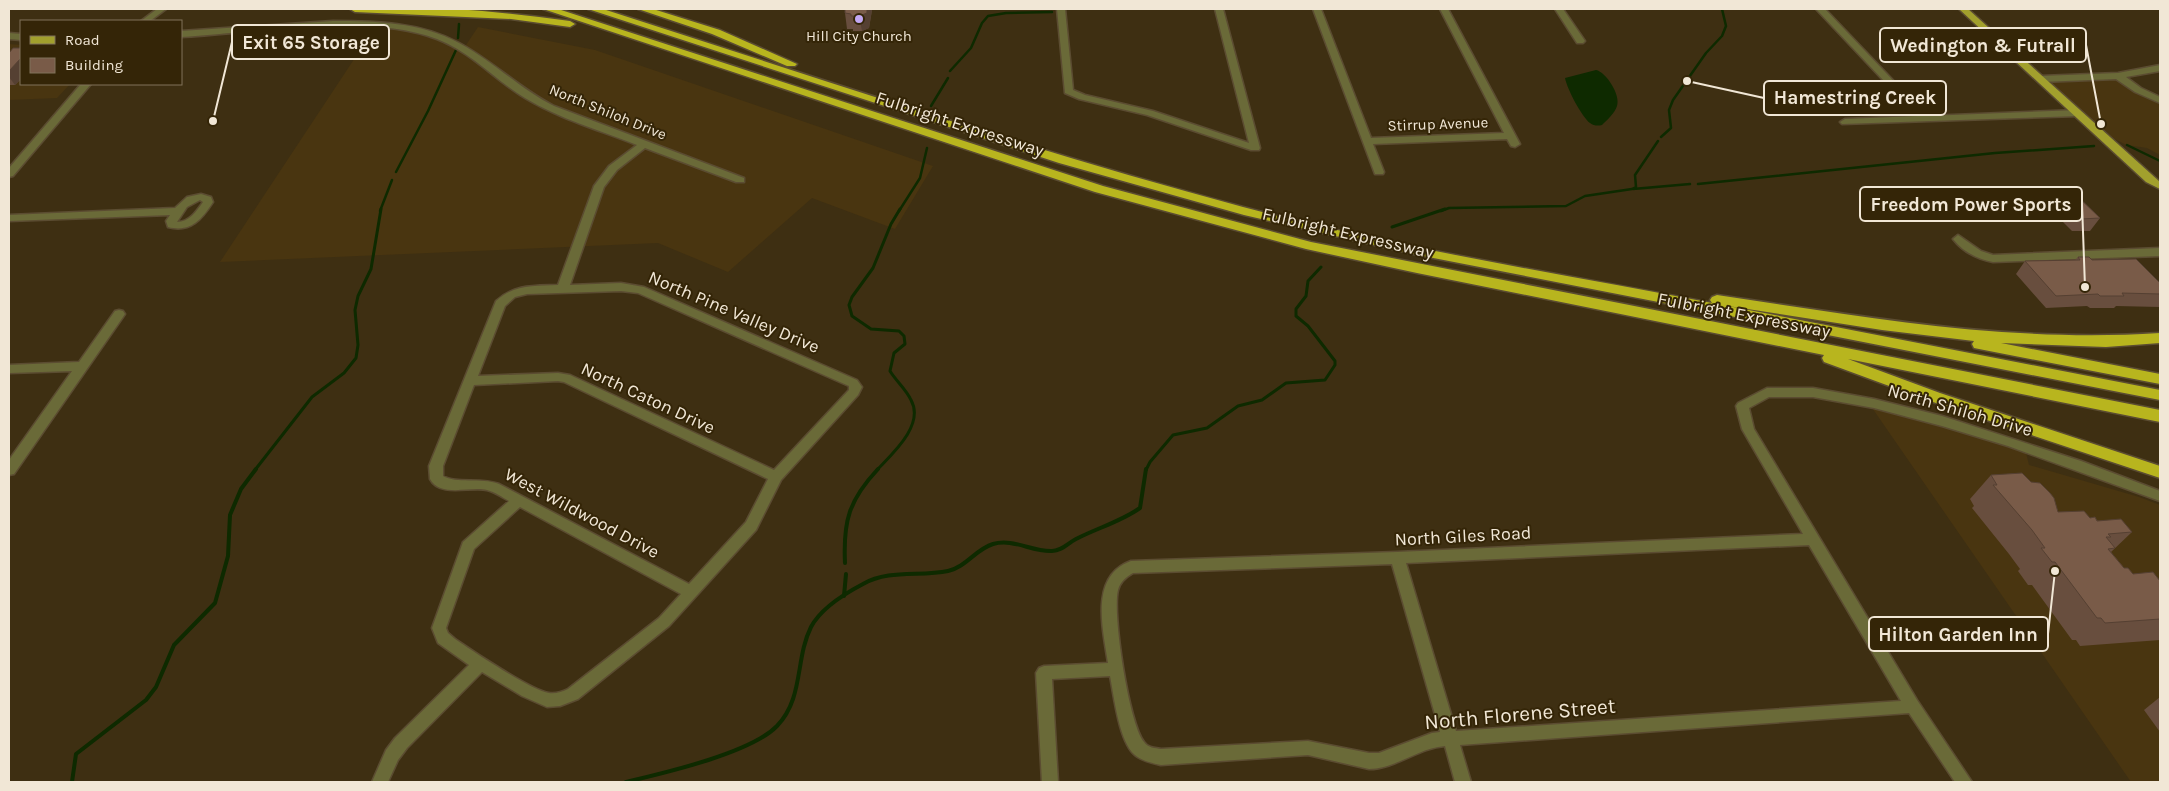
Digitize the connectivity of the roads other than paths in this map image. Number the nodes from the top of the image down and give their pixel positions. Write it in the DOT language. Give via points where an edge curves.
graph roads {
  1 [pos="162,9"];
  2 [pos="355,9"];
  3 [pos="548,9"];
  4 [pos="593,9"];
  5 [pos="643,9"];
  6 [pos="1061,9"];
  7 [pos="1219,9"];
  8 [pos="1317,9"];
  9 [pos="1444,9"];
  10 [pos="1560,9"];
  11 [pos="1820,9"];
  12 [pos="1963,9"];
  13 [pos="146,20"];
  14 [pos="620,32"];
  15 [pos="182,34"];
  16 [pos="1580,41"];
  17 [pos="2160,68"];
  18 [pos="2118,76"];
  19 [pos="2041,79"];
  20 [pos="85,85"];
  21 [pos="850,91"];
  22 [pos="2160,100"];
  23 [pos="2078,113"];
  24 [pos="1924,119"];
  25 [pos="1845,122"];
  26 [pos="1367,141"];
  27 [pos="644,144"];
  28 [pos="1379,172"];
  29 [pos="9,174"];
  30 [pos="740,180"];
  31 [pos="2150,180"];
  32 [pos="2160,186"];
  33 [pos="2160,196"];
  34 [pos="177,212"];
  35 [pos="9,218"];
  36 [pos="1958,239"];
  37 [pos="2160,252"];
  38 [pos="1505,269"];
  39 [pos="563,288"];
  40 [pos="120,314"];
  41 [pos="1877,323"];
  42 [pos="2160,338"];
  43 [pos="1783,341"];
  44 [pos="83,366"];
  45 [pos="9,369"];
  46 [pos="2160,379"];
  47 [pos="470,381"];
  48 [pos="2160,395"];
  49 [pos="2160,416"];
  50 [pos="9,470"];
  51 [pos="2160,472"];
  52 [pos="776,477"];
  53 [pos="2160,496"];
  54 [pos="519,500"];
  55 [pos="1814,539"];
  56 [pos="1397,558"];
  57 [pos="690,592"];
  58 [pos="481,663"];
  59 [pos="1117,669"];
  60 [pos="1912,705"];
  61 [pos="1450,738"];
  62 [pos="380,782"];
  63 [pos="1050,782"];
  64 [pos="1464,782"];
  65 [pos="1964,782"];
  1 -- 13 [label="street"];
  2 -- 14 [label="highway" via="511,16"];
  3 -- 14 [label="highway, Fulbright Expressway"];
  4 -- 21 [label="highway, Fulbright Expressway"];
  5 -- 21 [label="highway" via="751,46"];
  6 -- 7 [label="street" via="1068,91 1150,113 1255,148"];
  8 -- 26 [label="street"];
  9 -- 26 [label="street, Stirrup Avenue" via="1512,140"];
  10 -- 16 [label="street"];
  11 -- 24 [label="street"];
  12 -- 19 [label="main road"];
  14 -- 43 [label="highway, Fulbright Expressway" via="1032,168 1218,222 1417,269"];
  15 -- 27 [label="street, North Shiloh Drive" via="337,23 424,32 461,46 503,80 541,103"];
  17 -- 18 [label="street"];
  18 -- 19 [label="street"];
  18 -- 22 [label="street"];
  19 -- 23 [label="main road"];
  20 -- 29 [label="street"];
  21 -- 38 [label="highway, Fulbright Expressway" via="1175,193 1315,228"];
  23 -- 24 [label="street"];
  23 -- 31 [label="main road"];
  24 -- 25 [label="street"];
  26 -- 28 [label="street"];
  27 -- 30 [label="street, North Shiloh Drive"];
  27 -- 39 [label="street" via="613,168 598,186"];
  31 -- 32 [label="main road"];
  31 -- 33 [label="main road"];
  34 -- 35 [label="street"];
  36 -- 37 [label="street" via="1974,253 2000,260"];
  38 -- 41 [label="highway"];
  38 -- 48 [label="highway, Fulbright Expressway"];
  39 -- 47 [label="street, West Wildwood Drive" via="527,290 504,299"];
  39 -- 52 [label="street, North Pine Valley Drive" via="621,286 640,290 853,383 856,387 854,392"];
  40 -- 44 [label="street"];
  41 -- 42 [label="highway" via="2040,340 2118,342"];
  41 -- 46 [label="highway"];
  43 -- 49 [label="highway, Fulbright Expressway"];
  43 -- 51 [label="highway" via="1935,397"];
  44 -- 45 [label="street"];
  44 -- 50 [label="street"];
  47 -- 52 [label="street, North Caton Drive" via="566,378"];
  47 -- 54 [label="street, West Wildwood Drive" via="436,466 437,479 452,485 492,486"];
  52 -- 57 [label="street" via="751,526"];
  53 -- 55 [label="street, North Shiloh Drive" via="2024,445 1865,401 1782,389 1761,392 1746,399 1742,406 1748,429"];
  54 -- 57 [label="street, West Wildwood Drive"];
  54 -- 58 [label="street" via="468,546 441,621 444,640"];
  55 -- 56 [label="street, North Giles Road"];
  55 -- 60 [label="street"];
  56 -- 59 [label="street, North Giles Road" via="1139,566 1123,570 1112,584 1109,601"];
  56 -- 61 [label="street"];
  57 -- 58 [label="street" via="664,622 573,694 557,700 536,696"];
  58 -- 62 [label="street" via="401,743 388,761"];
  59 -- 61 [label="street, North Florene Street" via="1128,724 1138,748 1161,757 1308,748 1369,762 1379,761 1423,742"];
  59 -- 63 [label="street" via="1044,673"];
  60 -- 61 [label="street, North Florene Street"];
  60 -- 65 [label="street"];
  61 -- 64 [label="street"];
}
